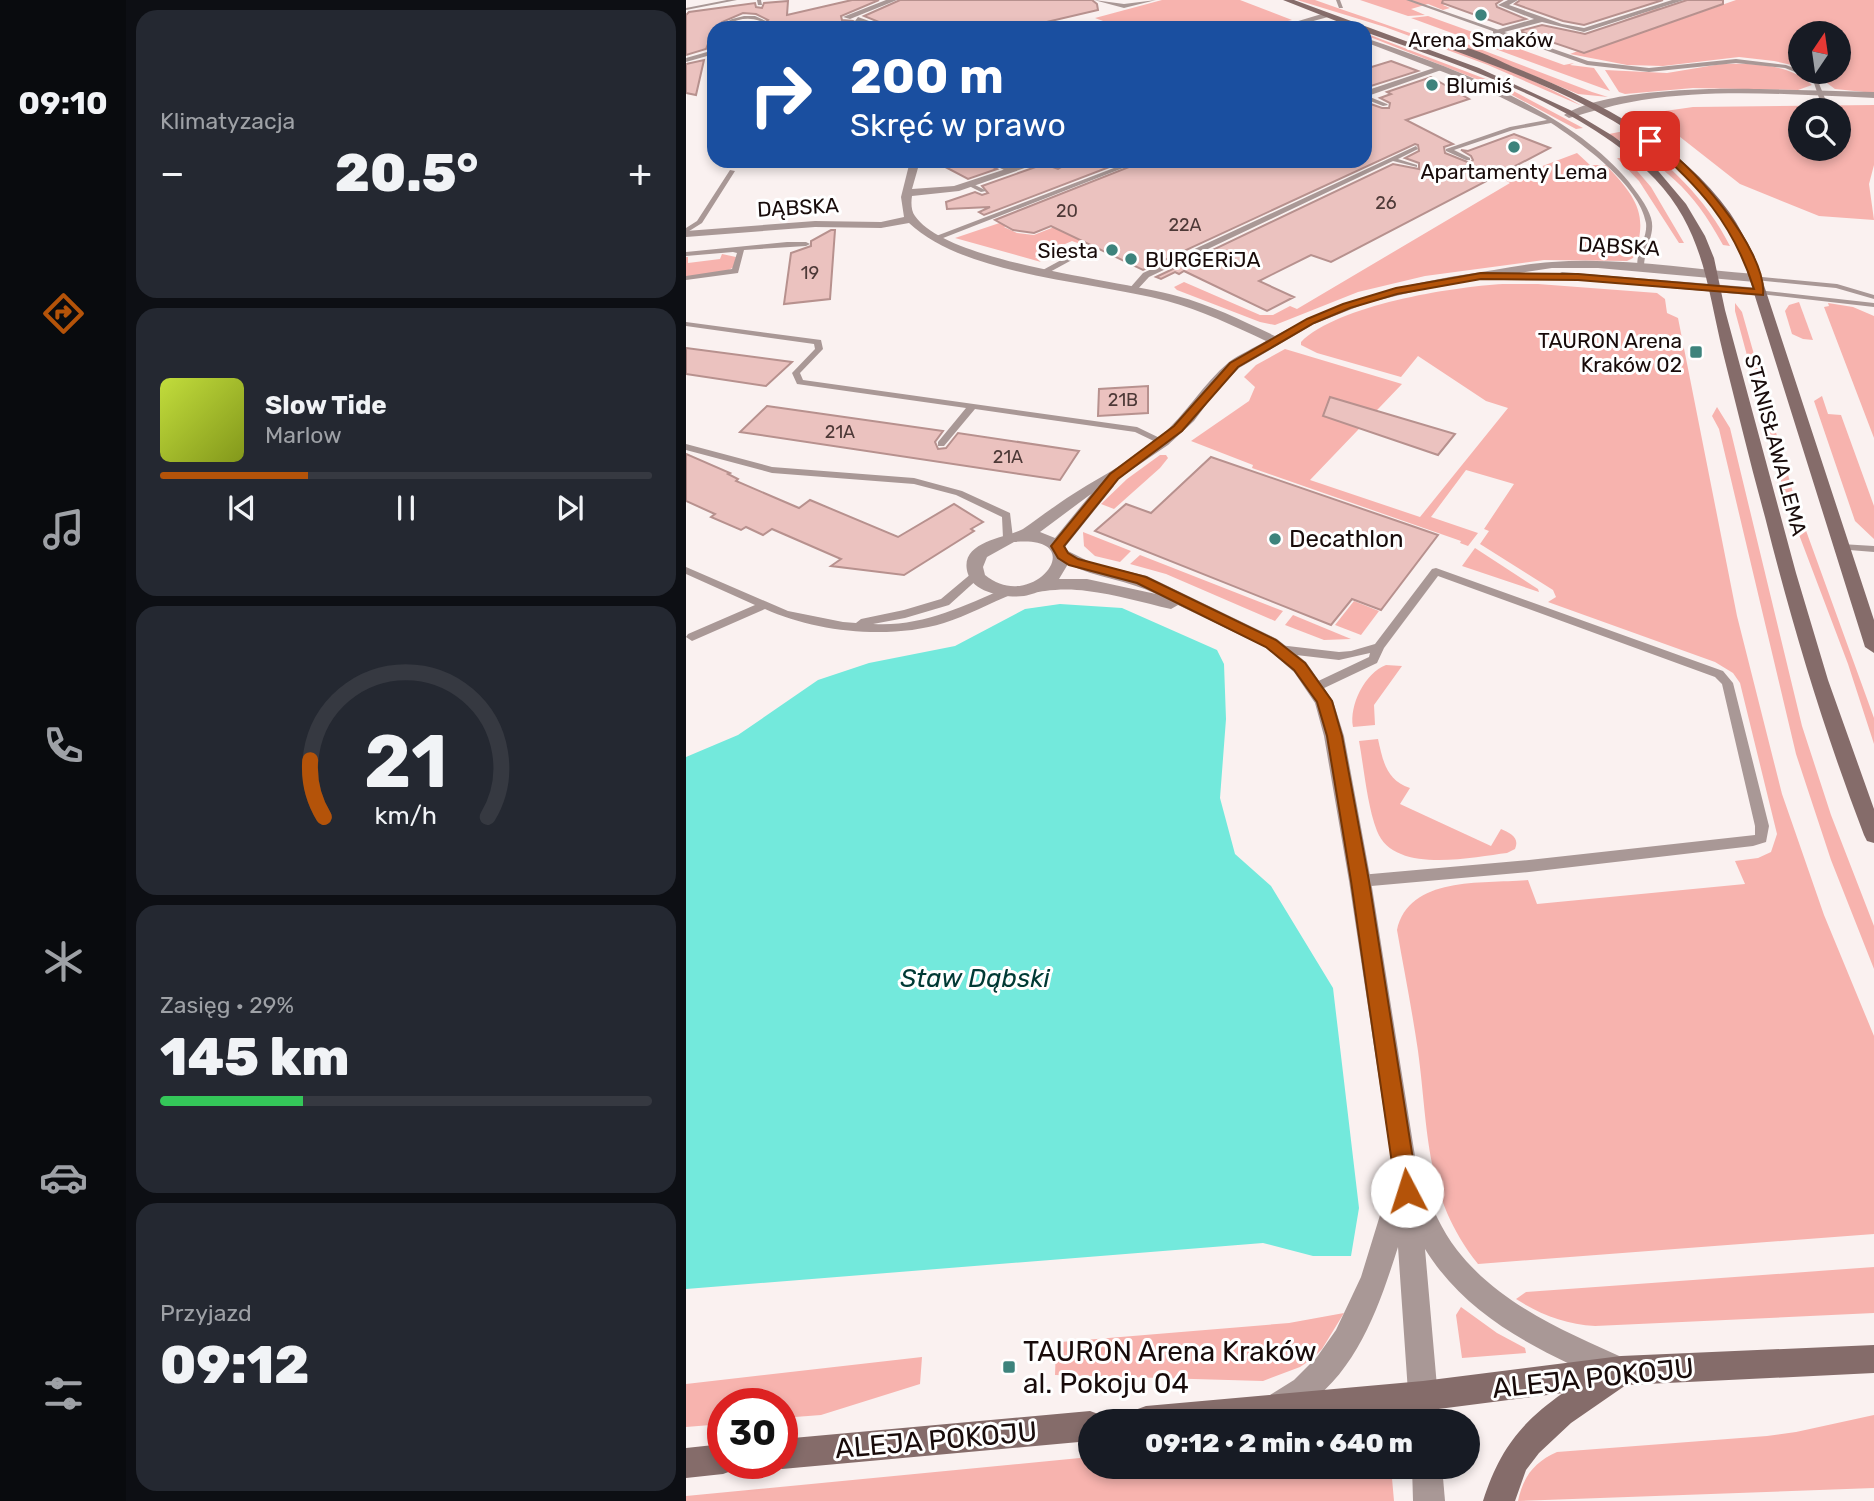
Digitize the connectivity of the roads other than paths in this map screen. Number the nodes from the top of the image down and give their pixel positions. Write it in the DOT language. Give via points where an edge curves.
graph roads {
  1 [pos="735,0"];
  2 [pos="893,0"];
  3 [pos="1098,0"];
  4 [pos="1152,0"];
  5 [pos="1287,0"];
  6 [pos="1408,0"];
  7 [pos="1514,0"];
  8 [pos="1680,0"];
  9 [pos="1337,3"];
  10 [pos="760,4"];
  11 [pos="686,9"];
  12 [pos="1353,11"];
  13 [pos="1325,15"];
  14 [pos="848,16"];
  15 [pos="755,18"];
  16 [pos="1540,20"];
  17 [pos="730,21"];
  18 [pos="764,21"];
  19 [pos="855,21"];
  20 [pos="1304,21"];
  21 [pos="1341,21"];
  22 [pos="1372,32"];
  23 [pos="1496,33"];
  24 [pos="1439,42"];
  25 [pos="1372,43"];
  26 [pos="707,54"];
  27 [pos="686,60"];
  28 [pos="1440,69"];
  29 [pos="1372,93"];
  30 [pos="1823,97"];
  31 [pos="1874,98"];
  32 [pos="1372,99"];
  33 [pos="1385,105"];
  34 [pos="1594,106"];
  35 [pos="1663,106"];
  36 [pos="1616,113"];
  37 [pos="1569,115"];
  38 [pos="1550,121"];
  39 [pos="1416,148"];
  40 [pos="1392,159"];
  41 [pos="1468,159"];
  42 [pos="1415,166"];
  43 [pos="913,168"];
  44 [pos="1004,168"];
  45 [pos="1019,168"];
  46 [pos="1120,168"];
  47 [pos="732,171"];
  48 [pos="1010,171"];
  49 [pos="1096,177"];
  50 [pos="1110,182"];
  51 [pos="971,185"];
  52 [pos="1075,185"];
  53 [pos="983,191"];
  54 [pos="1088,191"];
  55 [pos="907,193"];
  56 [pos="911,219"];
  57 [pos="686,233"];
  58 [pos="936,238"];
  59 [pos="806,244"];
  60 [pos="732,249"];
  61 [pos="1087,249"];
  62 [pos="686,254"];
  63 [pos="1640,268"];
  64 [pos="1045,271"];
  65 [pos="1481,276"];
  66 [pos="686,278"];
  67 [pos="1755,278"];
  68 [pos="1712,281"];
  69 [pos="1133,289"];
  70 [pos="1760,292"];
  71 [pos="1874,297"];
  72 [pos="1847,300"];
  73 [pos="1874,305"];
  74 [pos="1874,313"];
  75 [pos="686,324"];
  76 [pos="1274,340"];
  77 [pos="972,407"];
  78 [pos="1163,442"];
  79 [pos="941,444"];
  80 [pos="686,447"];
  81 [pos="1114,476"];
  82 [pos="1017,537"];
  83 [pos="1841,547"];
  84 [pos="1874,549"];
  85 [pos="1060,551"];
  86 [pos="686,570"];
  87 [pos="976,575"];
  88 [pos="1040,585"];
  89 [pos="1009,591"];
  90 [pos="765,605"];
  91 [pos="1199,610"];
  92 [pos="843,626"];
  93 [pos="692,637"];
  94 [pos="1379,647"];
  95 [pos="1874,647"];
  96 [pos="1279,649"];
  97 [pos="1316,687"];
  98 [pos="1874,835"];
  99 [pos="1360,881"];
  100 [pos="1405,1165"];
  101 [pos="1874,1359"];
  102 [pos="1620,1371"];
  103 [pos="1424,1408"];
  104 [pos="1272,1409"];
  105 [pos="1347,1409"];
  106 [pos="1078,1427"];
  107 [pos="798,1453"];
  108 [pos="707,1461"];
  109 [pos="686,1463"];
  110 [pos="1428,1479"];
  111 [pos="1429,1501"];
  112 [pos="1499,1501"];
  1 -- 11 [label="lane"];
  2 -- 14 [label="street"];
  3 -- 4 [label="street" via="1121,6"];
  5 -- 13 [label="main road, STANISŁAWA LEMA"];
  6 -- 23 [label="lane"];
  7 -- 16 [label="street" via="1502,5"];
  8 -- 16 [label="street" via="1584,30"];
  9 -- 12 [label="main road"];
  10 -- 15 [label="lane" via="763,13"];
  13 -- 20 [label="street"];
  13 -- 21 [label="main road, STANISŁAWA LEMA"];
  14 -- 19 [label="lane"];
  15 -- 17 [label="lane"];
  15 -- 18 [label="lane"];
  16 -- 23 [label="street"];
  22 -- 37 [label="main road, STANISŁAWA LEMA" via="1508,82"];
  23 -- 30 [label="lane" via="1614,68 1668,70 1736,61 1774,65 1811,78"];
  24 -- 34 [label="main road, STANISŁAWA LEMA"];
  25 -- 28 [label="lane"];
  26 -- 27 [label="lane"];
  28 -- 29 [label="street"];
  28 -- 38 [label="lane"];
  30 -- 31 [label="street"];
  30 -- 34 [label="street" via="1678,94"];
  30 -- 35 [label="street"];
  32 -- 33 [label="lane"];
  34 -- 36 [label="main road, STANISŁAWA LEMA"];
  34 -- 37 [label="street"];
  36 -- 37 [label="street"];
  36 -- 67 [label="main road, STANISŁAWA LEMA" via="1705,190 1738,234"];
  37 -- 68 [label="main road, STANISŁAWA LEMA" via="1637,158 1662,180 1700,236"];
  38 -- 41 [label="lane" via="1512,128 1448,150"];
  38 -- 63 [label="lane" via="1617,169 1646,212 1650,230"];
  39 -- 40 [label="lane"];
  40 -- 42 [label="lane"];
  40 -- 69 [label="lane" via="1146,275"];
  43 -- 55 [label="street"];
  44 -- 48 [label="lane"];
  45 -- 48 [label="street"];
  46 -- 49 [label="lane"];
  47 -- 57 [label="lane" via="700,222"];
  48 -- 51 [label="street"];
  49 -- 50 [label="lane"];
  49 -- 52 [label="lane"];
  51 -- 53 [label="lane"];
  51 -- 55 [label="street"];
  52 -- 54 [label="lane"];
  52 -- 58 [label="lane"];
  55 -- 56 [label="street"];
  56 -- 57 [label="street, DĄBSKA" via="881,225 815,224"];
  56 -- 58 [label="street"];
  58 -- 64 [label="street" via="971,253"];
  59 -- 60 [label="lane"];
  60 -- 62 [label="lane"];
  60 -- 66 [label="lane" via="741,252 735,271"];
  61 -- 64 [label="lane"];
  63 -- 65 [label="street, DĄBSKA" via="1552,265"];
  63 -- 68 [label="street, DĄBSKA"];
  64 -- 69 [label="street"];
  65 -- 68 [label="street, DĄBSKA"];
  65 -- 76 [label="street, DĄBSKA" via="1363,300"];
  67 -- 68 [label="street, DĄBSKA"];
  67 -- 70 [label="main road, STANISŁAWA LEMA"];
  67 -- 71 [label="lane" via="1837,286"];
  68 -- 70 [label="street, DĄBSKA"];
  68 -- 98 [label="main road, STANISŁAWA LEMA" via="1775,527 1841,747"];
  69 -- 76 [label="street" via="1200,308"];
  70 -- 72 [label="lane"];
  70 -- 83 [label="main road, STANISŁAWA LEMA"];
  72 -- 73 [label="lane"];
  72 -- 74 [label="lane"];
  75 -- 77 [label="lane" via="818,342 819,349 796,373 800,382"];
  76 -- 78 [label="street, DĄBSKA" via="1234,365"];
  77 -- 78 [label="lane" via="1137,430"];
  77 -- 79 [label="lane"];
  78 -- 81 [label="street, DĄBSKA"];
  80 -- 82 [label="lane" via="772,470 914,481 959,493 1007,515"];
  81 -- 82 [label="street"];
  81 -- 85 [label="street"];
  82 -- 85 [label="street" via="1047,539"];
  82 -- 87 [label="street" via="986,548 977,558"];
  83 -- 84 [label="lane"];
  83 -- 95 [label="main road, STANISŁAWA LEMA"];
  85 -- 88 [label="street" via="1062,566"];
  85 -- 91 [label="street" via="1087,567 1142,580"];
  86 -- 90 [label="lane"];
  87 -- 89 [label="street" via="990,587"];
  87 -- 92 [label="lane" via="945,602"];
  88 -- 89 [label="street"];
  88 -- 91 [label="street" via="1098,587"];
  89 -- 92 [label="lane" via="942,620 889,629"];
  90 -- 92 [label="lane"];
  90 -- 93 [label="lane"];
  91 -- 96 [label="street"];
  94 -- 96 [label="lane" via="1339,656"];
  94 -- 97 [label="lane" via="1373,660"];
  94 -- 99 [label="lane" via="1436,571 1712,670 1727,683 1762,831 1761,838 1753,842"];
  96 -- 97 [label="street"];
  97 -- 99 [label="street" via="1335,736"];
  99 -- 100 [label="street"];
  100 -- 102 [label="street" via="1434,1238 1489,1303 1531,1331"];
  100 -- 103 [label="street"];
  100 -- 104 [label="street" via="1379,1263 1351,1331 1321,1373"];
  101 -- 102 [label="main road, ALEJA POKOJU"];
  102 -- 103 [label="main road, ALEJA POKOJU"];
  102 -- 112 [label="main road" via="1544,1424 1525,1444 1508,1469"];
  103 -- 105 [label="main road, ALEJA POKOJU"];
  106 -- 107 [label="main road, ALEJA POKOJU"];
  108 -- 109 [label="main road"];
  110 -- 111 [label="street"];
}
